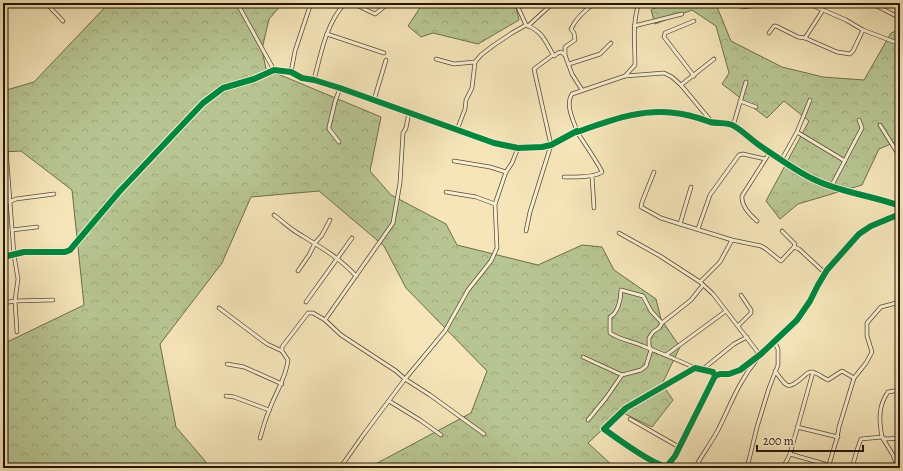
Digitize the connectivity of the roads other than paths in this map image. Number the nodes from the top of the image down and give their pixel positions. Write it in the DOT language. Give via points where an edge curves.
graph roads {
  1 [pos="46,3"];
  2 [pos="237,3"];
  3 [pos="311,3"];
  4 [pos="345,3"];
  5 [pos="352,3"];
  6 [pos="389,3"];
  7 [pos="516,3"];
  8 [pos="553,3"];
  9 [pos="595,3"];
  10 [pos="639,3"];
  11 [pos="777,3"];
  12 [pos="807,3"];
  13 [pos="871,3"];
  14 [pos="742,7"];
  15 [pos="823,10"];
  16 [pos="682,14"];
  17 [pos="900,18"];
  18 [pos="63,21"];
  19 [pos="694,22"];
  20 [pos="527,26"];
  21 [pos="634,26"];
  22 [pos="863,30"];
  23 [pos="769,33"];
  24 [pos="327,34"];
  25 [pos="805,38"];
  26 [pos="611,43"];
  27 [pos="900,44"];
  28 [pos="384,53"];
  29 [pos="553,55"];
  30 [pos="565,55"];
  31 [pos="436,59"];
  32 [pos="714,59"];
  33 [pos="386,60"];
  34 [pos="475,62"];
  35 [pos="569,64"];
  36 [pos="274,70"];
  37 [pos="291,72"];
  38 [pos="625,76"];
  39 [pos="694,76"];
  40 [pos="314,80"];
  41 [pos="746,82"];
  42 [pos="681,85"];
  43 [pos="340,88"];
  44 [pos="582,90"];
  45 [pos="374,100"];
  46 [pos="810,100"];
  47 [pos="740,101"];
  48 [pos="756,107"];
  49 [pos="409,112"];
  50 [pos="859,120"];
  51 [pos="712,122"];
  52 [pos="880,125"];
  53 [pos="733,126"];
  54 [pos="457,130"];
  55 [pos="577,131"];
  56 [pos="797,132"];
  57 [pos="339,142"];
  58 [pos="551,146"];
  59 [pos="518,148"];
  60 [pos="6,149"];
  61 [pos="770,152"];
  62 [pos="900,157"];
  63 [pos="765,159"];
  64 [pos="782,159"];
  65 [pos="454,161"];
  66 [pos="845,161"];
  67 [pos="7,171"];
  68 [pos="3,172"];
  69 [pos="506,172"];
  70 [pos="654,172"];
  71 [pos="592,176"];
  72 [pos="564,177"];
  73 [pos="691,187"];
  74 [pos="830,187"];
  75 [pos="446,192"];
  76 [pos="54,194"];
  77 [pos="9,202"];
  78 [pos="495,204"];
  79 [pos="900,206"];
  80 [pos="594,208"];
  81 [pos="900,214"];
  82 [pos="274,215"];
  83 [pos="330,220"];
  84 [pos="757,221"];
  85 [pos="680,224"];
  86 [pos="36,227"];
  87 [pos="698,229"];
  88 [pos="12,230"];
  89 [pos="782,231"];
  90 [pos="526,232"];
  91 [pos="619,234"];
  92 [pos="352,238"];
  93 [pos="732,240"];
  94 [pos="315,243"];
  95 [pos="794,247"];
  96 [pos="14,255"];
  97 [pos="3,256"];
  98 [pos="337,260"];
  99 [pos="298,271"];
  100 [pos="825,273"];
  101 [pos="356,276"];
  102 [pos="700,282"];
  103 [pos="703,285"];
  104 [pos="741,296"];
  105 [pos="53,300"];
  106 [pos="15,301"];
  107 [pos="306,302"];
  108 [pos="900,302"];
  109 [pos="3,303"];
  110 [pos="219,308"];
  111 [pos="726,311"];
  112 [pos="325,320"];
  113 [pos="662,323"];
  114 [pos="738,326"];
  115 [pos="17,332"];
  116 [pos="747,337"];
  117 [pos="774,341"];
  118 [pos="652,350"];
  119 [pos="282,351"];
  120 [pos="761,354"];
  121 [pos="666,355"];
  122 [pos="583,358"];
  123 [pos="227,364"];
  124 [pos="695,368"];
  125 [pos="703,369"];
  126 [pos="775,371"];
  127 [pos="812,372"];
  128 [pos="622,376"];
  129 [pos="715,376"];
  130 [pos="854,378"];
  131 [pos="405,379"];
  132 [pos="282,384"];
  133 [pos="900,390"];
  134 [pos="226,396"];
  135 [pos="390,401"];
  136 [pos="269,410"];
  137 [pos="630,419"];
  138 [pos="588,420"];
  139 [pos="797,427"];
  140 [pos="484,434"];
  141 [pos="441,435"];
  142 [pos="838,437"];
  143 [pos="882,437"];
  144 [pos="260,438"];
  145 [pos="900,438"];
  146 [pos="679,447"];
  147 [pos="790,454"];
  148 [pos="828,467"];
  149 [pos="340,468"];
  150 [pos="696,468"];
  151 [pos="747,468"];
  152 [pos="783,468"];
  153 [pos="852,468"];
  154 [pos="898,468"];
  1 -- 18 [label="street"];
  2 -- 36 [label="street"];
  3 -- 37 [label="street" via="295,51"];
  4 -- 24 [label="street"];
  5 -- 6 [label="street" via="375,14"];
  7 -- 20 [label="street"];
  8 -- 20 [label="street"];
  9 -- 30 [label="street" via="573,25 571,29 574,40 565,47"];
  10 -- 21 [label="street"];
  11 -- 14 [label="street"];
  12 -- 15 [label="street"];
  13 -- 17 [label="street"];
  15 -- 22 [label="street"];
  15 -- 25 [label="street"];
  16 -- 21 [label="street"];
  19 -- 39 [label="street" via="665,33 664,37"];
  20 -- 29 [label="street" via="543,35"];
  20 -- 34 [label="street" via="512,33"];
  21 -- 38 [label="street" via="635,65"];
  22 -- 25 [label="street" via="850,54 838,52"];
  22 -- 27 [label="street"];
  23 -- 25 [label="street" via="776,26"];
  24 -- 28 [label="street"];
  24 -- 40 [label="street"];
  26 -- 35 [label="street" via="600,54"];
  29 -- 30 [label="street" via="561,52"];
  29 -- 58 [label="street" via="534,69"];
  30 -- 35 [label="street"];
  31 -- 34 [label="street" via="454,64"];
  32 -- 39 [label="street"];
  33 -- 45 [label="street"];
  34 -- 54 [label="street" via="472,88"];
  35 -- 44 [label="street"];
  36 -- 37 [label="street"];
  36 -- 96 [label="street" via="223,88 203,103 70,250 24,252"];
  37 -- 40 [label="street" via="302,78"];
  38 -- 42 [label="street" via="664,73"];
  38 -- 44 [label="street"];
  39 -- 42 [label="street"];
  40 -- 43 [label="street"];
  41 -- 47 [label="street"];
  42 -- 51 [label="street"];
  43 -- 45 [label="street"];
  43 -- 57 [label="street" via="329,127"];
  44 -- 55 [label="street" via="572,94 568,103"];
  45 -- 49 [label="street"];
  46 -- 56 [label="street"];
  47 -- 48 [label="street"];
  47 -- 53 [label="street"];
  49 -- 54 [label="street"];
  49 -- 101 [label="street" via="403,133 400,183 393,223"];
  50 -- 66 [label="street" via="862,128"];
  51 -- 53 [label="street"];
  51 -- 55 [label="street" via="674,112 640,113 621,116"];
  52 -- 62 [label="street"];
  53 -- 61 [label="street"];
  54 -- 59 [label="street"];
  55 -- 58 [label="street"];
  55 -- 71 [label="street" via="601,168 600,174"];
  56 -- 64 [label="street"];
  56 -- 66 [label="street"];
  58 -- 59 [label="street"];
  58 -- 90 [label="street"];
  59 -- 69 [label="street"];
  60 -- 67 [label="street"];
  61 -- 63 [label="street"];
  61 -- 64 [label="street"];
  63 -- 84 [label="street" via="742,196 748,212"];
  63 -- 87 [label="street" via="739,154 710,195"];
  64 -- 74 [label="street"];
  65 -- 69 [label="street"];
  66 -- 74 [label="street"];
  67 -- 68 [label="street"];
  67 -- 77 [label="street"];
  69 -- 78 [label="street"];
  70 -- 85 [label="street" via="641,207 661,218"];
  71 -- 72 [label="street"];
  71 -- 80 [label="street"];
  73 -- 85 [label="street"];
  74 -- 79 [label="street"];
  75 -- 78 [label="street" via="476,197"];
  76 -- 77 [label="street"];
  77 -- 88 [label="street"];
  78 -- 131 [label="street" via="497,248 492,261 468,290 445,331"];
  81 -- 100 [label="street" via="859,234"];
  82 -- 94 [label="street"];
  83 -- 94 [label="street"];
  85 -- 87 [label="street"];
  86 -- 88 [label="street"];
  87 -- 93 [label="street"];
  88 -- 96 [label="street"];
  89 -- 95 [label="street" via="795,244"];
  91 -- 102 [label="street" via="664,258"];
  92 -- 98 [label="street"];
  93 -- 95 [label="street" via="766,248 781,261"];
  93 -- 102 [label="street" via="720,262"];
  94 -- 98 [label="street"];
  94 -- 99 [label="street"];
  95 -- 100 [label="street"];
  96 -- 97 [label="street"];
  96 -- 106 [label="street" via="18,279"];
  98 -- 101 [label="street"];
  98 -- 107 [label="street"];
  100 -- 117 [label="street" via="796,320"];
  101 -- 112 [label="street"];
  102 -- 103 [label="street"];
  103 -- 111 [label="street"];
  103 -- 113 [label="street" via="691,300"];
  104 -- 114 [label="street" via="751,313"];
  105 -- 106 [label="street"];
  106 -- 109 [label="street"];
  106 -- 115 [label="street"];
  108 -- 130 [label="street" via="881,307 869,320 866,326 872,352"];
  110 -- 119 [label="street" via="267,344"];
  111 -- 114 [label="street"];
  111 -- 121 [label="street"];
  112 -- 119 [label="street" via="314,313 308,313 282,347"];
  112 -- 131 [label="street" via="341,335"];
  113 -- 118 [label="street" via="649,338"];
  113 -- 118 [label="street" via="651,311 643,296 621,290 618,305 610,317 610,333"];
  114 -- 116 [label="street"];
  116 -- 120 [label="street"];
  116 -- 125 [label="street"];
  117 -- 120 [label="street"];
  117 -- 126 [label="street" via="778,349 778,365"];
  118 -- 121 [label="street"];
  118 -- 128 [label="street" via="646,366"];
  119 -- 132 [label="street" via="288,360"];
  120 -- 129 [label="street" via="740,370"];
  120 -- 150 [label="street" via="747,371"];
  121 -- 124 [label="street"];
  122 -- 128 [label="street"];
  123 -- 132 [label="street" via="244,367"];
  124 -- 125 [label="street"];
  124 -- 146 [label="street" via="626,408 604,429 665,466 670,463"];
  125 -- 129 [label="street" via="713,372"];
  126 -- 127 [label="street" via="786,385 790,386"];
  126 -- 151 [label="street" via="768,388"];
  127 -- 130 [label="street" via="828,380 842,371"];
  127 -- 139 [label="street"];
  128 -- 138 [label="street"];
  129 -- 146 [label="street"];
  130 -- 142 [label="street"];
  131 -- 135 [label="street"];
  131 -- 140 [label="street"];
  132 -- 136 [label="street"];
  133 -- 143 [label="street" via="888,392 884,398 879,417"];
  134 -- 136 [label="street"];
  135 -- 141 [label="street"];
  135 -- 149 [label="street"];
  136 -- 144 [label="street"];
  137 -- 146 [label="street"];
  139 -- 142 [label="street"];
  139 -- 147 [label="street"];
  142 -- 148 [label="street"];
  143 -- 145 [label="street"];
  143 -- 153 [label="street" via="861,440"];
  143 -- 154 [label="street"];
  147 -- 148 [label="street"];
  147 -- 152 [label="street"];
}
